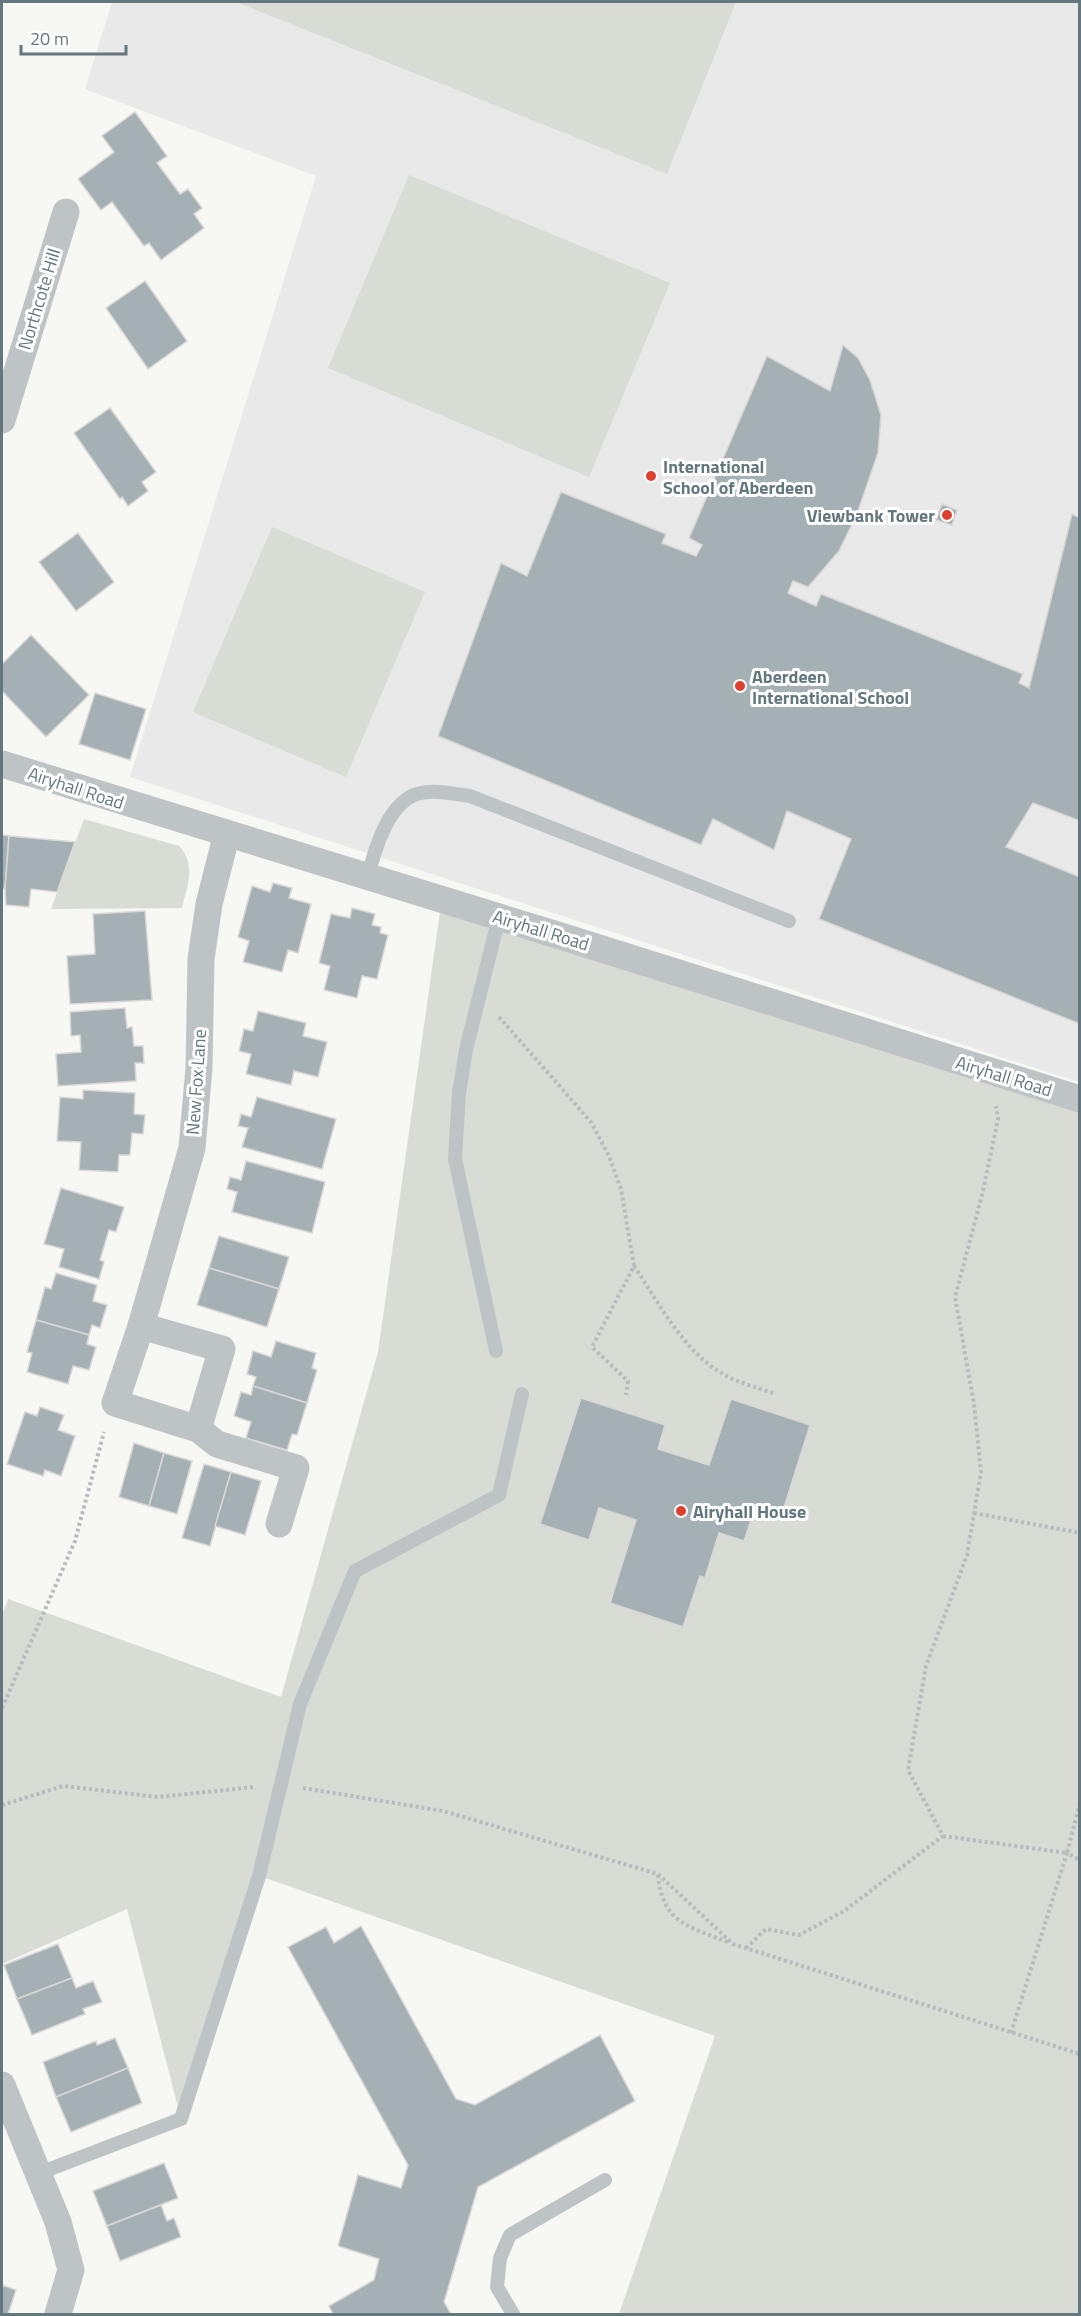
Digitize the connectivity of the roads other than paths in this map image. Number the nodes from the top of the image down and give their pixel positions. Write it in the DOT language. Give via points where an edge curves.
graph roads {
  1 [pos="66,212"];
  2 [pos="2,420"];
  3 [pos="2,765"];
  4 [pos="227,833"];
  5 [pos="367,879"];
  6 [pos="500,917"];
  7 [pos="789,921"];
  8 [pos="1080,1099"];
  9 [pos="141,1326"];
  10 [pos="496,1351"];
  11 [pos="522,1395"];
  12 [pos="198,1429"];
  13 [pos="279,1524"];
  14 [pos="2,2085"];
  15 [pos="37,2174"];
  16 [pos="605,2180"];
  17 [pos="58,2314"];
  18 [pos="513,2314"];
  1 -- 2 [label="street, Northcote Hill"];
  3 -- 4 [label="street, Airyhall Road"];
  4 -- 5 [label="street, Airyhall Road"];
  4 -- 9 [label="street, New Fox Lane" via="209,904 201,959 200,1068 192,1148"];
  5 -- 6 [label="street, Airyhall Road"];
  5 -- 7 [label="lane" via="379,837 398,809 413,795 436,791 470,796"];
  6 -- 8 [label="street, Airyhall Road"];
  6 -- 10 [label="lane" via="459,1093 455,1159"];
  9 -- 12 [label="street" via="222,1349"];
  9 -- 12 [label="street, New Fox Lane" via="115,1403"];
  11 -- 15 [label="lane" via="499,1495 355,1571 300,1704 259,1876 181,2119"];
  12 -- 13 [label="street" via="217,1444 296,1468"];
  14 -- 15 [label="street"];
  15 -- 17 [label="street" via="58,2222 71,2270"];
  16 -- 18 [label="lane" via="510,2235 500,2258 496,2287"];
}
